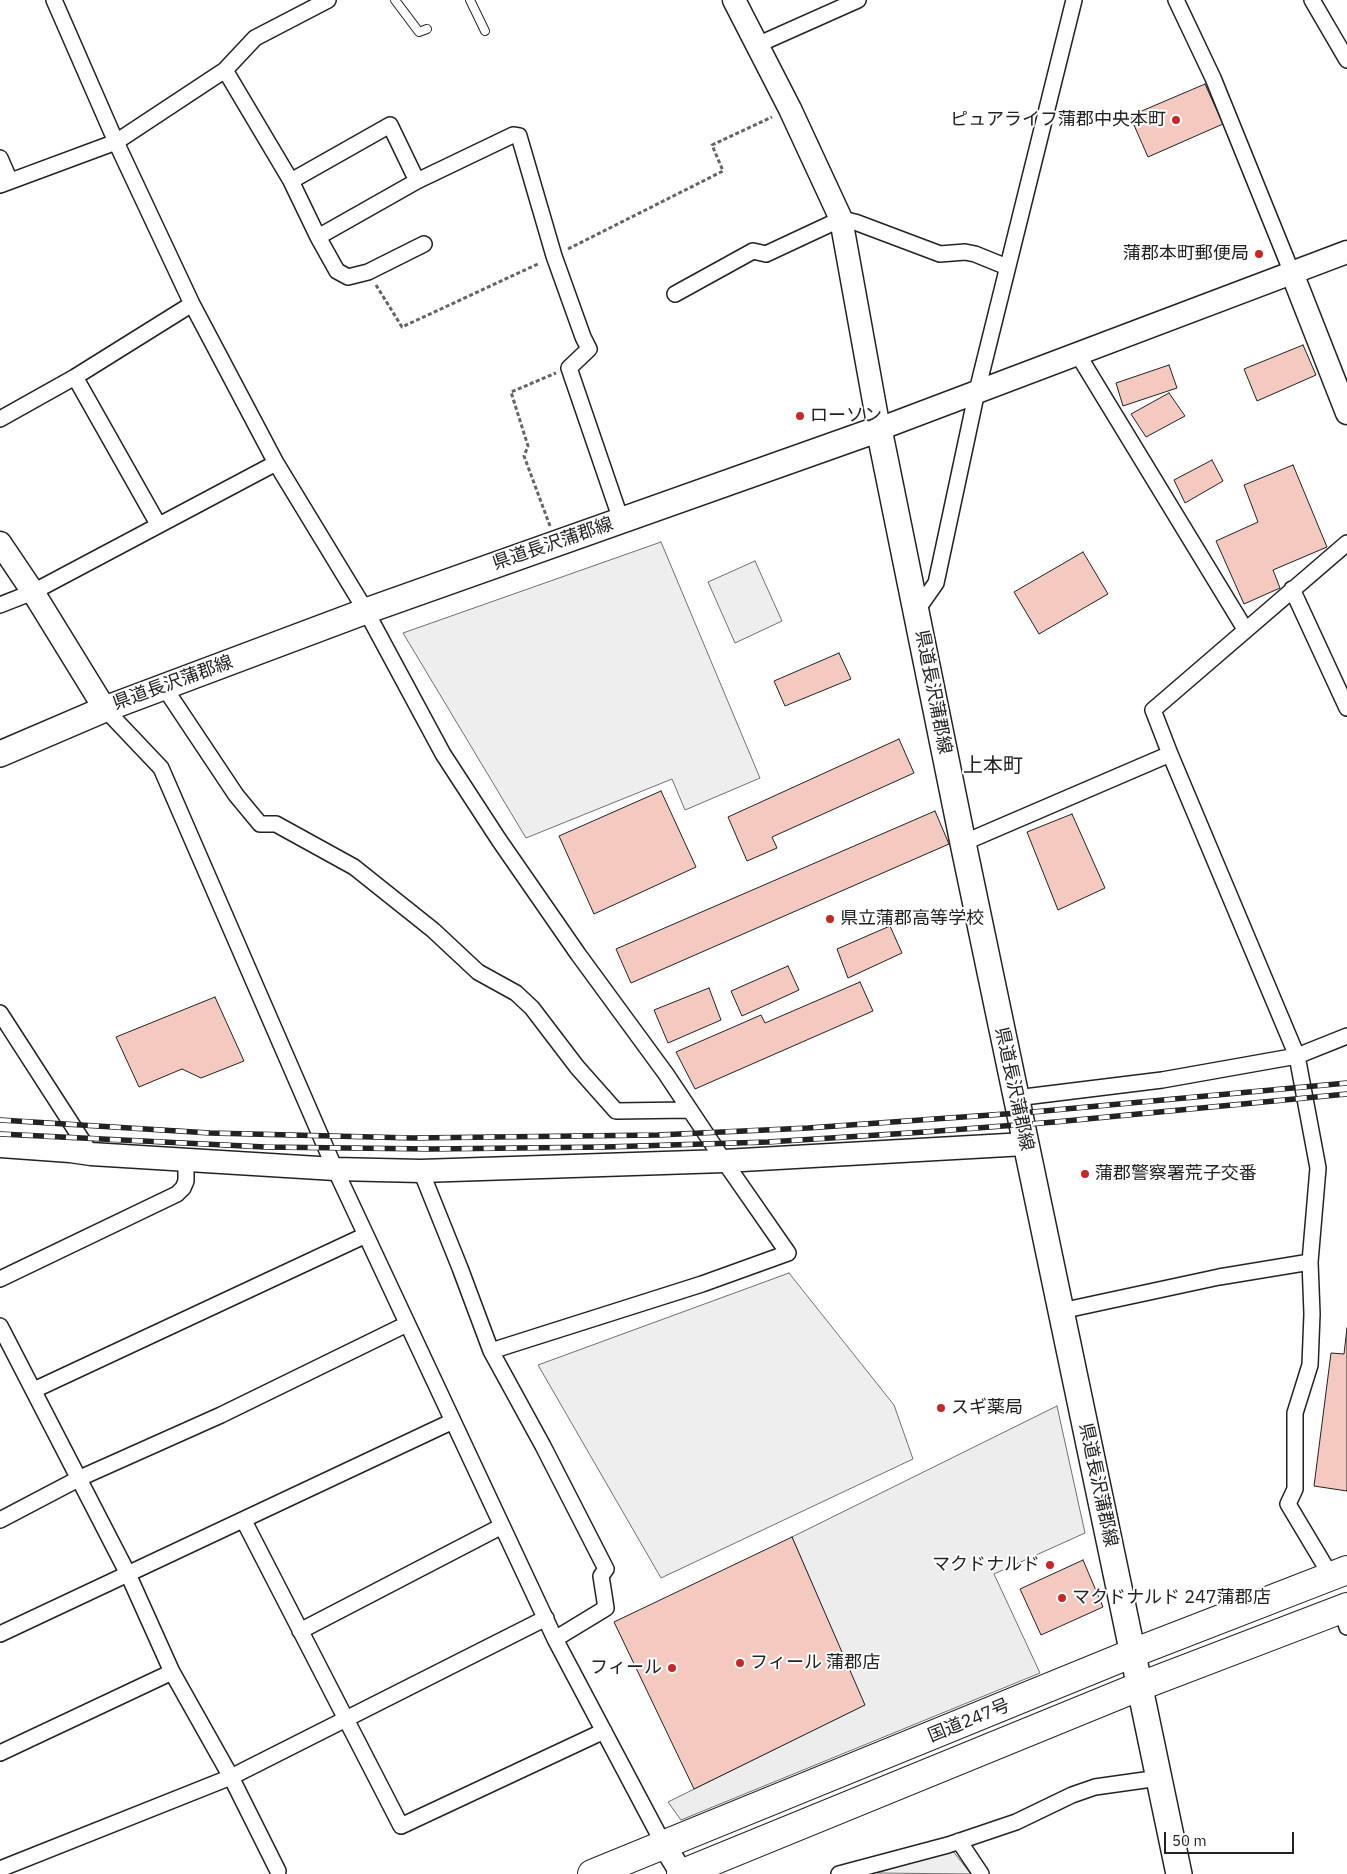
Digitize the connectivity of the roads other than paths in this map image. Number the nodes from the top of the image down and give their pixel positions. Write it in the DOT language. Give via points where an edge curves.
graph roads {
  1 [pos="54,0"];
  2 [pos="328,0"];
  3 [pos="395,0"];
  4 [pos="470,0"];
  5 [pos="734,0"];
  6 [pos="858,0"];
  7 [pos="1074,0"];
  8 [pos="1312,0"];
  9 [pos="1179,1"];
  10 [pos="427,29"];
  11 [pos="485,31"];
  12 [pos="1341,38"];
  13 [pos="757,45"];
  14 [pos="1347,60"];
  15 [pos="224,70"];
  16 [pos="116,142"];
  17 [pos="0,158"];
  18 [pos="290,181"];
  19 [pos="416,181"];
  20 [pos="5,183"];
  21 [pos="842,219"];
  22 [pos="318,237"];
  23 [pos="424,244"];
  24 [pos="1347,252"];
  25 [pos="1006,267"];
  26 [pos="1292,273"];
  27 [pos="675,294"];
  28 [pos="192,304"];
  29 [pos="1077,353"];
  30 [pos="75,376"];
  31 [pos="977,391"];
  32 [pos="1347,413"];
  33 [pos="0,419"];
  34 [pos="880,429"];
  35 [pos="276,463"];
  36 [pos="621,520"];
  37 [pos="158,524"];
  38 [pos="0,543"];
  39 [pos="1347,543"];
  40 [pos="1292,589"];
  41 [pos="33,592"];
  42 [pos="0,605"];
  43 [pos="917,610"];
  44 [pos="366,611"];
  45 [pos="1245,630"];
  46 [pos="164,687"];
  47 [pos="1347,708"];
  48 [pos="105,709"];
  49 [pos="0,754"];
  50 [pos="1170,754"];
  51 [pos="963,843"];
  52 [pos="0,1013"];
  53 [pos="1347,1036"];
  54 [pos="1297,1056"];
  55 [pos="1016,1098"];
  56 [pos="690,1110"];
  57 [pos="1025,1144"];
  58 [pos="0,1146"];
  59 [pos="92,1154"];
  60 [pos="186,1160"];
  61 [pos="724,1161"];
  62 [pos="335,1169"];
  63 [pos="421,1171"];
  64 [pos="366,1235"];
  65 [pos="1310,1262"];
  66 [pos="0,1279"];
  67 [pos="1061,1311"];
  68 [pos="407,1324"];
  69 [pos="0,1326"];
  70 [pos="491,1352"];
  71 [pos="34,1390"];
  72 [pos="453,1421"];
  73 [pos="80,1478"];
  74 [pos="0,1520"];
  75 [pos="244,1521"];
  76 [pos="502,1526"];
  77 [pos="1339,1573"];
  78 [pos="128,1574"];
  79 [pos="1345,1614"];
  80 [pos="546,1618"];
  81 [pos="300,1631"];
  82 [pos="0,1634"];
  83 [pos="555,1639"];
  84 [pos="1133,1653"];
  85 [pos="172,1672"];
  86 [pos="1138,1687"];
  87 [pos="346,1720"];
  88 [pos="604,1731"];
  89 [pos="0,1753"];
  90 [pos="231,1777"];
  91 [pos="1159,1778"];
  92 [pos="960,1841"];
  93 [pos="664,1845"];
  94 [pos="0,1868"];
  95 [pos="276,1873"];
  96 [pos="592,1874"];
  97 [pos="682,1874"];
  98 [pos="839,1874"];
  99 [pos="981,1874"];
  100 [pos="1179,1874"];
  1 -- 16 [label="street"];
  2 -- 15 [label="street" via="255,38"];
  3 -- 10 [label="lane" via="419,32"];
  4 -- 11 [label="lane"];
  5 -- 13 [label="street"];
  6 -- 13 [label="street"];
  7 -- 25 [label="street"];
  8 -- 12 [label="street"];
  9 -- 26 [label="street"];
  12 -- 14 [label="street"];
  13 -- 21 [label="street"];
  15 -- 16 [label="street"];
  15 -- 18 [label="street"];
  16 -- 20 [label="street"];
  16 -- 28 [label="street"];
  17 -- 20 [label="street"];
  18 -- 19 [label="street" via="390,125"];
  18 -- 22 [label="street"];
  19 -- 22 [label="street"];
  19 -- 36 [label="street" via="512,135 519,136 554,256 589,349 569,368"];
  21 -- 25 [label="street" via="940,254 965,252"];
  21 -- 27 [label="street" via="766,254 753,252"];
  21 -- 34 [label="street"];
  22 -- 23 [label="street" via="337,271 348,277 368,272"];
  24 -- 26 [label="street"];
  25 -- 31 [label="street"];
  26 -- 29 [label="street"];
  26 -- 32 [label="street"];
  28 -- 30 [label="street"];
  28 -- 35 [label="street"];
  29 -- 31 [label="street"];
  29 -- 45 [label="street"];
  30 -- 33 [label="street"];
  30 -- 37 [label="street"];
  31 -- 34 [label="street"];
  31 -- 43 [label="street" via="936,584"];
  34 -- 36 [label="main road, 県道長沢蒲郡線"];
  34 -- 43 [label="main road, 県道長沢蒲郡線"];
  35 -- 37 [label="street"];
  35 -- 44 [label="street"];
  36 -- 44 [label="main road, 県道長沢蒲郡線"];
  37 -- 41 [label="street"];
  38 -- 41 [label="street"];
  39 -- 40 [label="street"];
  40 -- 45 [label="street"];
  40 -- 47 [label="street"];
  41 -- 42 [label="street"];
  41 -- 48 [label="street"];
  43 -- 51 [label="main road, 県道長沢蒲郡線"];
  44 -- 46 [label="main road, 県道長沢蒲郡線"];
  44 -- 56 [label="street" via="443,754 578,954"];
  45 -- 50 [label="street" via="1153,710"];
  46 -- 48 [label="main road, 県道長沢蒲郡線"];
  46 -- 56 [label="street" via="236,795 260,824 276,824 354,867 433,930 478,972 516,993 532,1008 616,1111"];
  48 -- 49 [label="main road, 県道長沢蒲郡線"];
  48 -- 62 [label="street" via="161,768"];
  50 -- 51 [label="street"];
  50 -- 54 [label="street"];
  51 -- 55 [label="main road, 県道長沢蒲郡線"];
  52 -- 59 [label="street"];
  53 -- 54 [label="street"];
  54 -- 55 [label="street" via="1162,1080"];
  54 -- 65 [label="street" via="1318,1168"];
  55 -- 57 [label="main road, 県道長沢蒲郡線"];
  56 -- 61 [label="street"];
  57 -- 61 [label="street"];
  57 -- 67 [label="main road, 県道長沢蒲郡線"];
  58 -- 59 [label="street"];
  59 -- 60 [label="street"];
  60 -- 62 [label="street"];
  60 -- 66 [label="street" via="186,1181 177,1194"];
  61 -- 63 [label="street"];
  61 -- 70 [label="street" via="788,1253"];
  62 -- 63 [label="street"];
  62 -- 64 [label="street"];
  63 -- 70 [label="street"];
  64 -- 68 [label="street"];
  64 -- 71 [label="street"];
  65 -- 67 [label="street" via="1219,1277"];
  65 -- 77 [label="street" via="1310,1365 1295,1413 1295,1489 1288,1504"];
  67 -- 84 [label="main road, 県道長沢蒲郡線"];
  68 -- 72 [label="street"];
  68 -- 73 [label="street" via="221,1415"];
  69 -- 71 [label="street"];
  70 -- 83 [label="street" via="606,1569 601,1576 606,1608"];
  71 -- 73 [label="street"];
  72 -- 75 [label="street"];
  72 -- 76 [label="street"];
  73 -- 74 [label="street"];
  73 -- 78 [label="street"];
  75 -- 78 [label="street"];
  75 -- 81 [label="street"];
  76 -- 80 [label="street"];
  76 -- 81 [label="street"];
  77 -- 84 [label="highway, 国道247号"];
  78 -- 82 [label="street"];
  78 -- 85 [label="street"];
  79 -- 86 [label="highway, 国道247号"];
  80 -- 83 [label="street"];
  80 -- 87 [label="street"];
  81 -- 87 [label="street"];
  83 -- 88 [label="street"];
  84 -- 86 [label="main road, 県道長沢蒲郡線"];
  84 -- 93 [label="highway, 国道247号"];
  85 -- 89 [label="street"];
  85 -- 90 [label="street"];
  86 -- 91 [label="main road, 県道長沢蒲郡線"];
  86 -- 97 [label="highway, 国道247号"];
  87 -- 88 [label="street" via="401,1826"];
  87 -- 90 [label="street"];
  88 -- 93 [label="street"];
  90 -- 94 [label="street"];
  90 -- 95 [label="street"];
  91 -- 92 [label="street" via="1095,1787 1016,1822"];
  91 -- 100 [label="main road, 県道長沢蒲郡線"];
  92 -- 98 [label="street"];
  92 -- 99 [label="street"];
  93 -- 96 [label="highway, 国道247号"];
  93 -- 97 [label="street"];
}
